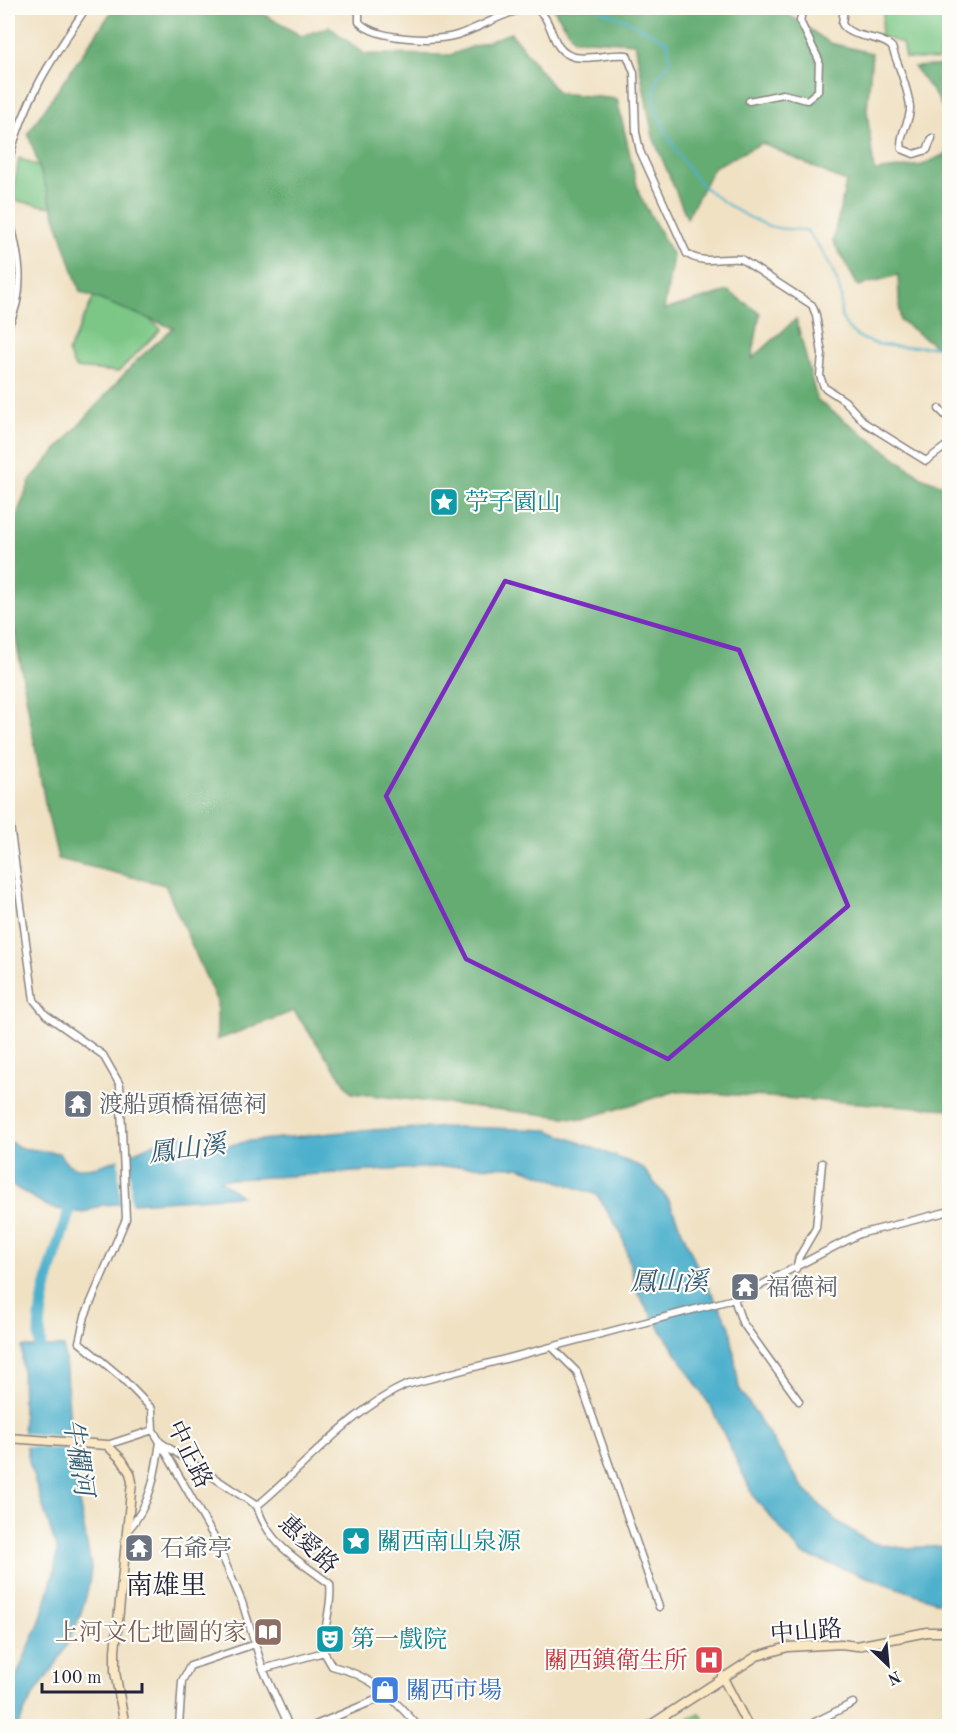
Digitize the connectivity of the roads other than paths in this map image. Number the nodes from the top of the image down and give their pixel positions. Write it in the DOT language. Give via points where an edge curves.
graph roads {
  1 [pos="86,8"];
  2 [pos="360,8"];
  3 [pos="803,8"];
  4 [pos="844,8"];
  5 [pos="749,101"];
  6 [pos="932,138"];
  7 [pos="8,162"];
  8 [pos="8,212"];
  9 [pos="8,326"];
  10 [pos="939,410"];
  11 [pos="950,420"];
  12 [pos="950,443"];
  13 [pos="8,811"];
  14 [pos="822,1163"];
  15 [pos="950,1211"];
  16 [pos="796,1269"];
  17 [pos="734,1299"];
  18 [pos="554,1348"];
  19 [pos="799,1401"];
  20 [pos="153,1430"];
  21 [pos="8,1437"];
  22 [pos="160,1442"];
  23 [pos="107,1445"];
  24 [pos="257,1506"];
  25 [pos="128,1530"];
  26 [pos="659,1607"];
  27 [pos="950,1632"];
  28 [pos="255,1644"];
  29 [pos="324,1652"];
  30 [pos="263,1669"];
  31 [pos="722,1676"];
  32 [pos="390,1694"];
  33 [pos="853,1703"];
  34 [pos="322,1725"];
  35 [pos="125,1726"];
  36 [pos="179,1726"];
  37 [pos="289,1726"];
  38 [pos="313,1726"];
  39 [pos="418,1726"];
  40 [pos="649,1726"];
  41 [pos="748,1726"];
  42 [pos="807,1726"];
  1 -- 7 [label="street" via="37,81 19,122"];
  2 -- 12 [label="street" via="359,22 378,33 390,37 448,38 506,13 535,8 547,16 558,46 572,56 627,55 634,73 640,151 687,254 704,262 741,259 812,305 824,387 845,401 865,423 926,461"];
  3 -- 5 [label="street" via="800,21 819,60 818,91 807,100 783,94"];
  4 -- 6 [label="street" via="844,28 886,41 892,47 910,108 902,148 914,154 927,150"];
  8 -- 9 [label="street" via="19,255 20,282"];
  10 -- 11 [label="street"];
  13 -- 20 [label="street, 中正路" via="34,1000 46,1015 103,1055 120,1085 126,1219 85,1316 79,1342 152,1409"];
  14 -- 16 [label="street" via="816,1228"];
  15 -- 16 [label="street" via="859,1234"];
  16 -- 17 [label="street"];
  17 -- 18 [label="street"];
  17 -- 19 [label="street" via="742,1322"];
  18 -- 24 [label="street" via="406,1385 388,1393"];
  18 -- 26 [label="street" via="577,1372"];
  20 -- 22 [label="street, 中正路"];
  20 -- 23 [label="street"];
  21 -- 23 [label="main road"];
  22 -- 24 [label="street, 惠愛路"];
  22 -- 25 [label="street" via="155,1481 142,1514"];
  22 -- 28 [label="street, 中正路" via="215,1539"];
  23 -- 25 [label="main road" via="122,1460 132,1482"];
  24 -- 29 [label="street, 惠愛路" via="261,1521 277,1545 330,1584"];
  25 -- 35 [label="main road" via="115,1651"];
  27 -- 31 [label="main road, 中山路" via="927,1632 857,1647 788,1647 757,1656"];
  28 -- 30 [label="street, 中正路"];
  28 -- 36 [label="street" via="190,1666 182,1681"];
  29 -- 30 [label="street"];
  29 -- 32 [label="street" via="332,1666"];
  30 -- 37 [label="street, 中正路"];
  31 -- 40 [label="main road, 中山路" via="690,1702"];
  31 -- 41 [label="main road"];
  32 -- 34 [label="street"];
  32 -- 39 [label="street"];
  33 -- 42 [label="street"];
  34 -- 38 [label="street"];
}
